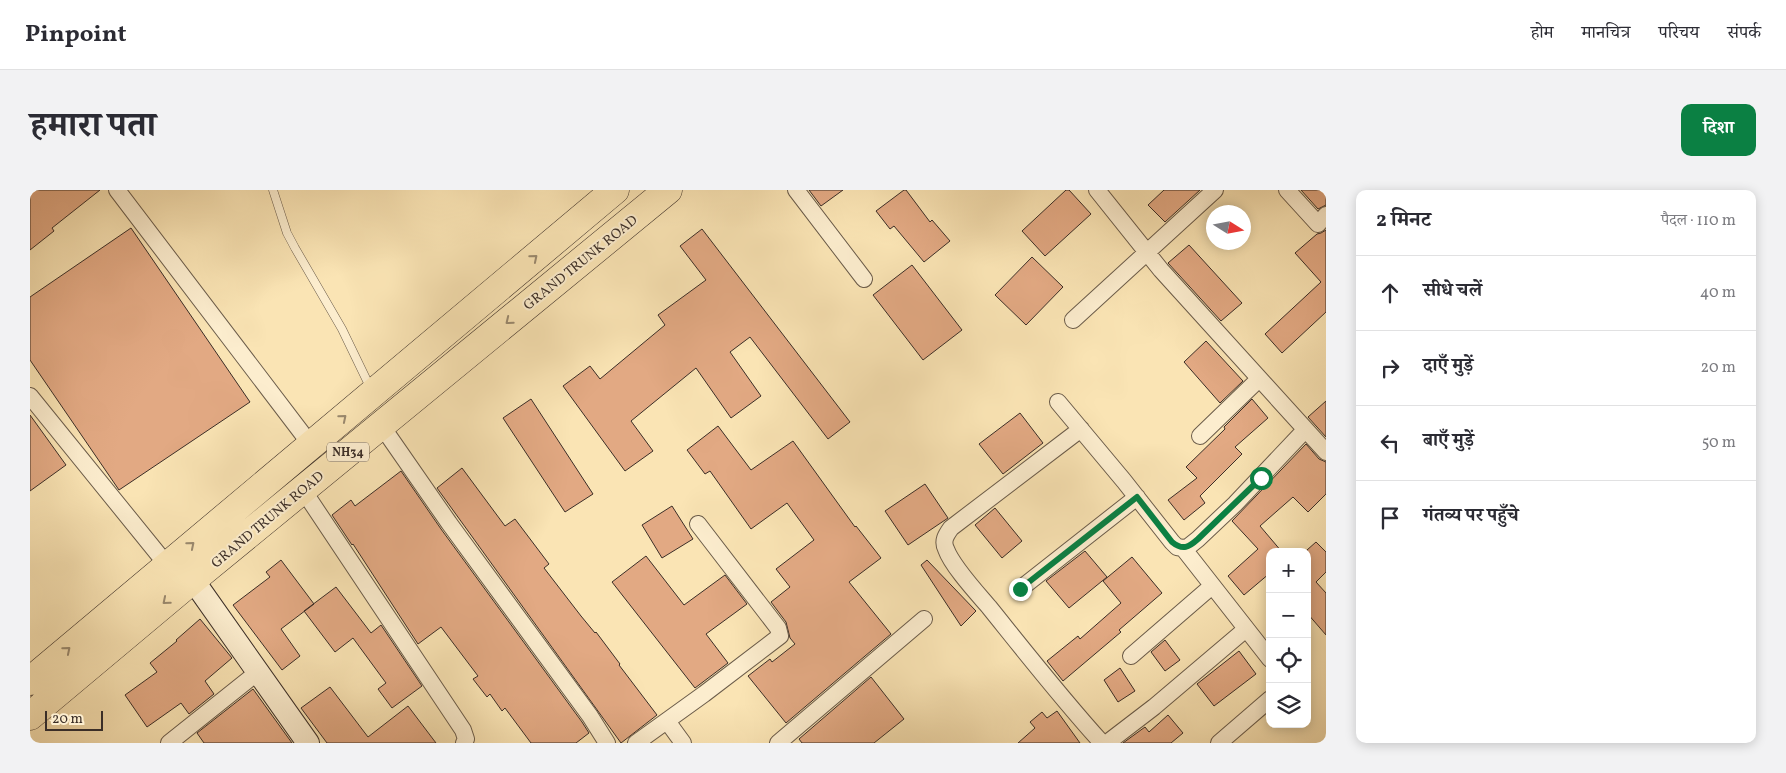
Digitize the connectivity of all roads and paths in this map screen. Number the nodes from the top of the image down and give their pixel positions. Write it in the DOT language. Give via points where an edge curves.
graph roads {
  1 [pos="117,190"];
  2 [pos="273,190"];
  3 [pos="668,190"];
  4 [pos="796,190"];
  5 [pos="1097,190"];
  6 [pos="1214,190"];
  7 [pos="1287,190"];
  8 [pos="610,192"];
  9 [pos="1326,215"];
  10 [pos="1147,253"];
  11 [pos="864,279"];
  12 [pos="1073,320"];
  13 [pos="1259,379"];
  14 [pos="373,393"];
  15 [pos="30,396"];
  16 [pos="1058,402"];
  17 [pos="381,425"];
  18 [pos="1081,429"];
  19 [pos="1305,430"];
  20 [pos="1200,436"];
  21 [pos="311,444"];
  22 [pos="1326,452"];
  23 [pos="303,490"];
  24 [pos="1137,497"];
  25 [pos="698,524"];
  26 [pos="1183,548"];
  27 [pos="167,565"];
  28 [pos="193,580"];
  29 [pos="1212,586"];
  30 [pos="1020,589"];
  31 [pos="924,619"];
  32 [pos="1246,629"];
  33 [pos="1266,654"];
  34 [pos="1131,656"];
  35 [pos="258,672"];
  36 [pos="30,681"];
  37 [pos="1266,702"];
  38 [pos="30,716"];
  39 [pos="667,720"];
  40 [pos="467,740"];
  41 [pos="169,743"];
  42 [pos="308,743"];
  43 [pos="608,743"];
  44 [pos="636,743"];
  45 [pos="684,743"];
  46 [pos="778,743"];
  47 [pos="1102,743"];
  48 [pos="1107,743"];
  49 [pos="1219,743"];
  1 -- 21 [label="street"];
  2 -- 14 [label="lane" via="287,232 333,312"];
  3 -- 17 [label="highway, GRAND TRUNK ROAD / NH34, one-way"];
  4 -- 11 [label="street"];
  5 -- 10 [label="street"];
  6 -- 10 [label="street"];
  7 -- 9 [label="street" via="1318,224"];
  14 -- 8 [label="highway, GRAND TRUNK ROAD / NH34, one-way"];
  10 -- 12 [label="street"];
  10 -- 13 [label="street"];
  13 -- 19 [label="street"];
  13 -- 20 [label="street"];
  21 -- 14 [label="highway, GRAND TRUNK ROAD / NH34, one-way"];
  15 -- 27 [label="street"];
  16 -- 18 [label="street"];
  17 -- 23 [label="highway, GRAND TRUNK ROAD / NH34"];
  17 -- 43 [label="street"];
  18 -- 24 [label="street"];
  18 -- 47 [label="street" via="950,528 944,542 946,551 962,574"];
  19 -- 22 [label="street"];
  19 -- 26 [label="street" via="1235,504 1198,539"];
  27 -- 21 [label="highway, GRAND TRUNK ROAD / NH34, one-way"];
  23 -- 28 [label="highway, GRAND TRUNK ROAD / NH34"];
  23 -- 40 [label="street"];
  24 -- 26 [label="street" via="1172,542"];
  24 -- 30 [label="street"];
  25 -- 39 [label="street" via="778,628 780,636"];
  26 -- 29 [label="street"];
  36 -- 27 [label="highway, GRAND TRUNK ROAD / NH34, one-way"];
  28 -- 35 [label="street"];
  28 -- 38 [label="highway, GRAND TRUNK ROAD / NH34, one-way"];
  29 -- 32 [label="street"];
  29 -- 34 [label="street"];
  31 -- 46 [label="street"];
  32 -- 33 [label="street"];
  32 -- 48 [label="street"];
  35 -- 41 [label="street"];
  35 -- 42 [label="street"];
  37 -- 49 [label="street"];
  39 -- 44 [label="street"];
  39 -- 45 [label="street"];
}
